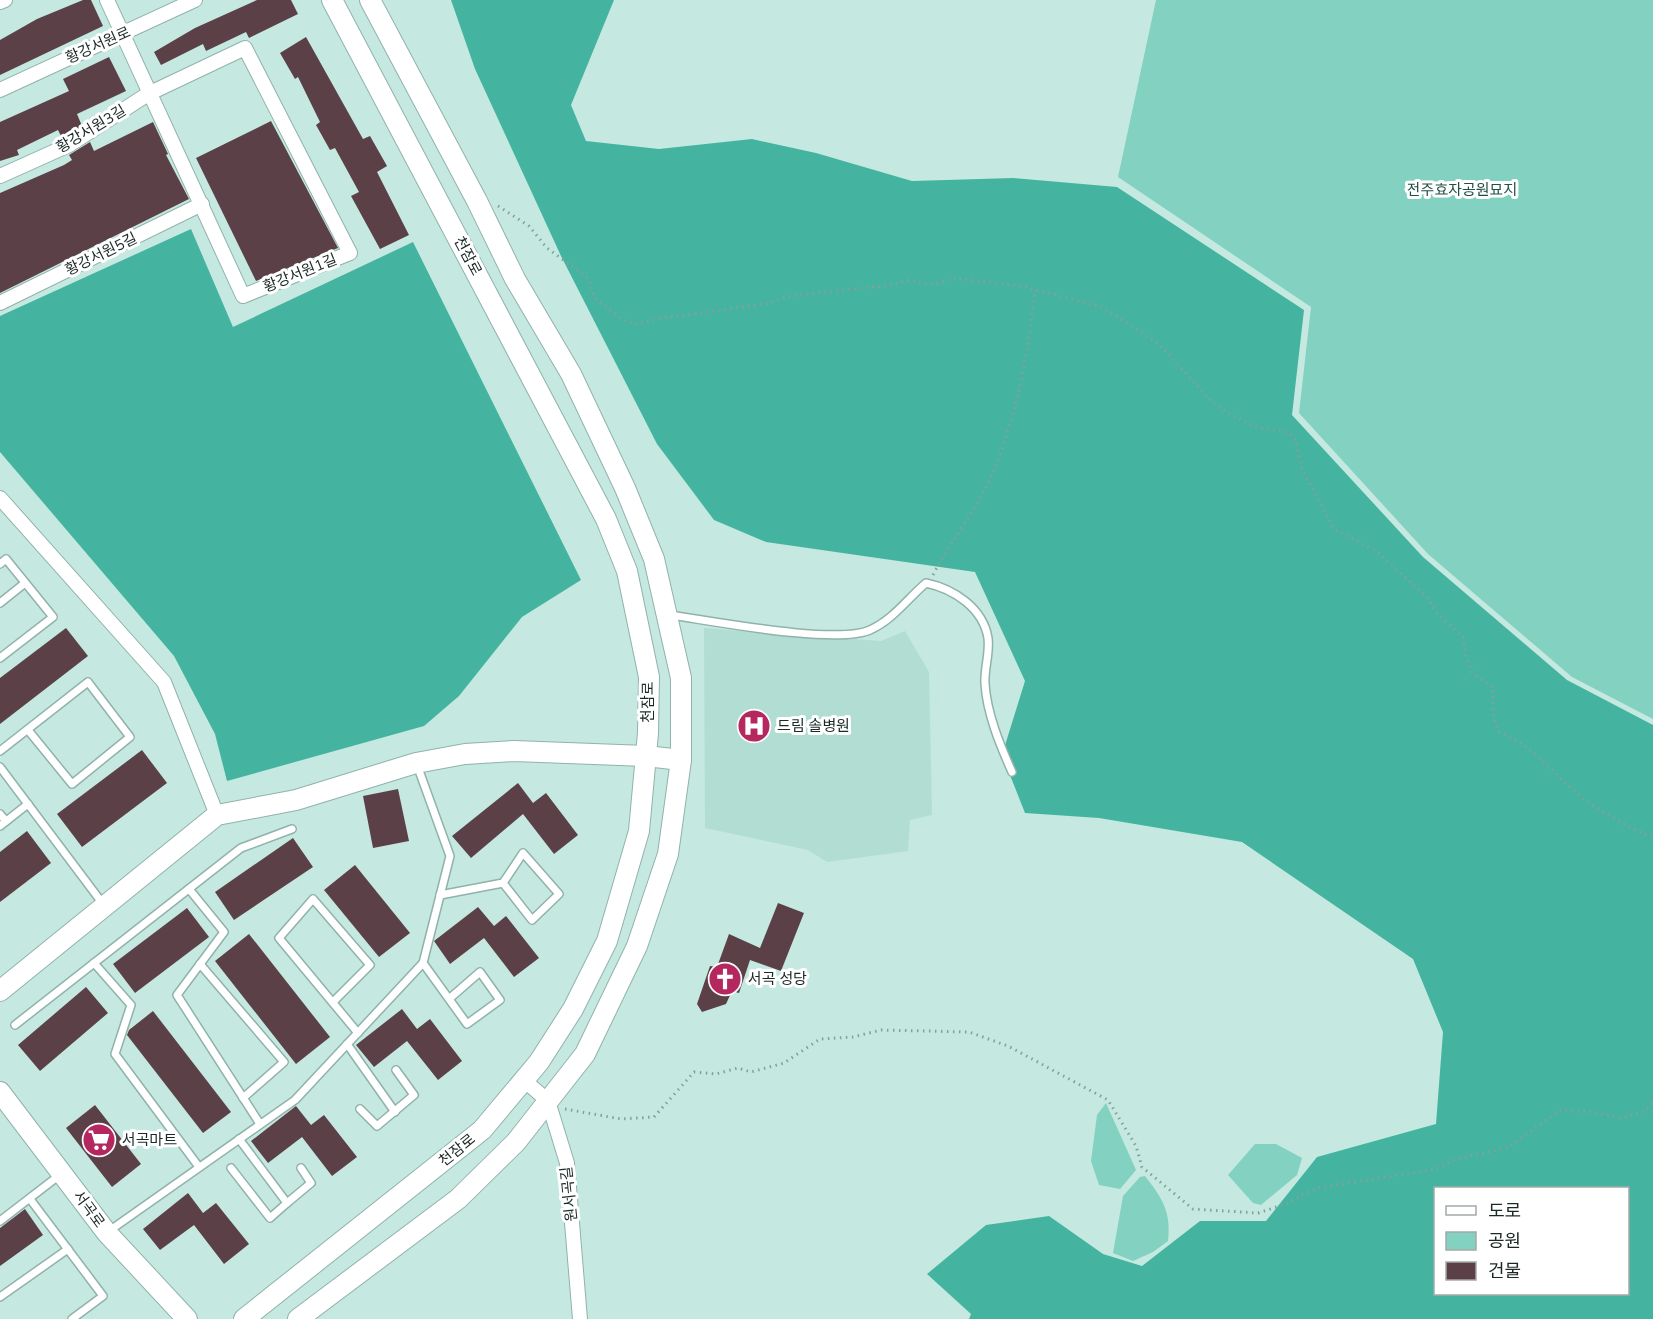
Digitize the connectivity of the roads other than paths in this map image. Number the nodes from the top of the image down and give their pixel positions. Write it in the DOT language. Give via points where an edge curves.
graph roads {
  1 [pos="5,0"];
  2 [pos="107,0"];
  3 [pos="195,0"];
  4 [pos="332,0"];
  5 [pos="370,0"];
  6 [pos="0,2"];
  7 [pos="123,34"];
  8 [pos="0,90"];
  9 [pos="148,94"];
  10 [pos="0,176"];
  11 [pos="202,204"];
  12 [pos="0,303"];
  13 [pos="0,498"];
  14 [pos="0,564"];
  15 [pos="25,583"];
  16 [pos="0,603"];
  17 [pos="668,615"];
  18 [pos="0,658"];
  19 [pos="28,730"];
  20 [pos="0,751"];
  21 [pos="646,756"];
  22 [pos="681,760"];
  23 [pos="416,763"];
  24 [pos="0,767"];
  25 [pos="1012,772"];
  26 [pos="28,804"];
  27 [pos="0,814"];
  28 [pos="218,815"];
  29 [pos="3,824"];
  30 [pos="292,829"];
  31 [pos="503,883"];
  32 [pos="189,889"];
  33 [pos="441,895"];
  34 [pos="106,908"];
  35 [pos="94,963"];
  36 [pos="423,963"];
  37 [pos="200,964"];
  38 [pos="0,991"];
  39 [pos="449,999"];
  40 [pos="333,1002"];
  41 [pos="15,1025"];
  42 [pos="358,1033"];
  43 [pos="347,1044"];
  44 [pos="396,1070"];
  45 [pos="525,1081"];
  46 [pos="0,1092"];
  47 [pos="243,1098"];
  48 [pos="549,1104"];
  49 [pos="360,1109"];
  50 [pos="395,1112"];
  51 [pos="260,1124"];
  52 [pos="239,1139"];
  53 [pos="199,1167"];
  54 [pos="231,1168"];
  55 [pos="301,1168"];
  56 [pos="63,1172"];
  57 [pos="30,1199"];
  58 [pos="287,1203"];
  59 [pos="0,1221"];
  60 [pos="107,1233"];
  61 [pos="68,1249"];
  62 [pos="0,1298"];
  63 [pos="72,1319"];
  64 [pos="187,1319"];
  65 [pos="244,1319"];
  66 [pos="298,1319"];
  67 [pos="580,1319"];
  1 -- 6 [label="street"];
  2 -- 7 [label="street, 황강서원1길"];
  3 -- 7 [label="street, 황강서원로"];
  4 -- 21 [label="street, 천잠로" via="606,519 627,571 649,677"];
  5 -- 17 [label="street" via="515,279 571,374 654,559"];
  7 -- 8 [label="street, 황강서원로"];
  7 -- 9 [label="street, 황강서원1길"];
  9 -- 10 [label="street, 황강서원3길" via="69,145"];
  9 -- 11 [label="street, 황강서원1길"];
  9 -- 11 [label="street, 황강서원1길" via="245,48 350,253 243,296"];
  11 -- 12 [label="street, 황강서원5길"];
  13 -- 28 [label="street" via="164,682"];
  14 -- 15 [label="lane" via="6,559"];
  15 -- 16 [label="lane"];
  15 -- 18 [label="lane" via="53,617"];
  17 -- 22 [label="street" via="681,678"];
  17 -- 25 [label="lane" via="850,635 870,630 896,614 926,583 951,592 982,618 988,639 985,684 999,743"];
  19 -- 19 [label="lane" via="88,682 130,737 72,784"];
  19 -- 20 [label="lane"];
  21 -- 22 [label="street"];
  21 -- 23 [label="street" via="514,751"];
  21 -- 45 [label="street, 천잠로" via="639,831 607,941 573,1009"];
  22 -- 48 [label="street" via="668,854 638,946 585,1053"];
  23 -- 28 [label="street" via="296,800"];
  23 -- 33 [label="lane" via="450,856"];
  24 -- 26 [label="lane"];
  26 -- 29 [label="lane"];
  26 -- 34 [label="lane"];
  27 -- 29 [label="lane"];
  28 -- 34 [label="street"];
  30 -- 32 [label="lane" via="241,848"];
  31 -- 31 [label="lane" via="532,920 559,894 523,853"];
  31 -- 33 [label="lane"];
  32 -- 35 [label="lane"];
  32 -- 37 [label="lane" via="224,932"];
  33 -- 36 [label="lane"];
  34 -- 38 [label="street"];
  35 -- 41 [label="lane"];
  35 -- 53 [label="lane" via="130,1005 115,1054"];
  36 -- 39 [label="lane"];
  36 -- 42 [label="lane"];
  37 -- 47 [label="lane" via="177,995"];
  37 -- 47 [label="lane" via="284,1062"];
  39 -- 39 [label="lane" via="467,1024 500,1000 480,972"];
  40 -- 40 [label="lane" via="279,938 313,899 370,965"];
  40 -- 42 [label="lane"];
  42 -- 43 [label="lane"];
  43 -- 50 [label="lane"];
  43 -- 51 [label="lane" via="296,1100"];
  44 -- 50 [label="lane" via="414,1095"];
  45 -- 48 [label="street"];
  45 -- 65 [label="street, 천잠로" via="482,1130"];
  46 -- 56 [label="street, 서곡로"];
  47 -- 51 [label="lane"];
  48 -- 66 [label="street" via="458,1199"];
  48 -- 67 [label="street, 원서곡길" via="567,1163"];
  49 -- 50 [label="lane" via="377,1126"];
  51 -- 52 [label="lane"];
  52 -- 53 [label="lane"];
  52 -- 58 [label="lane"];
  53 -- 60 [label="lane"];
  54 -- 58 [label="lane" via="270,1218"];
  55 -- 58 [label="lane" via="311,1183"];
  56 -- 57 [label="lane"];
  56 -- 60 [label="street, 서곡로"];
  57 -- 59 [label="lane"];
  57 -- 61 [label="lane"];
  60 -- 64 [label="street, 서곡로"];
  61 -- 62 [label="lane"];
  61 -- 63 [label="lane" via="103,1296"];
}
